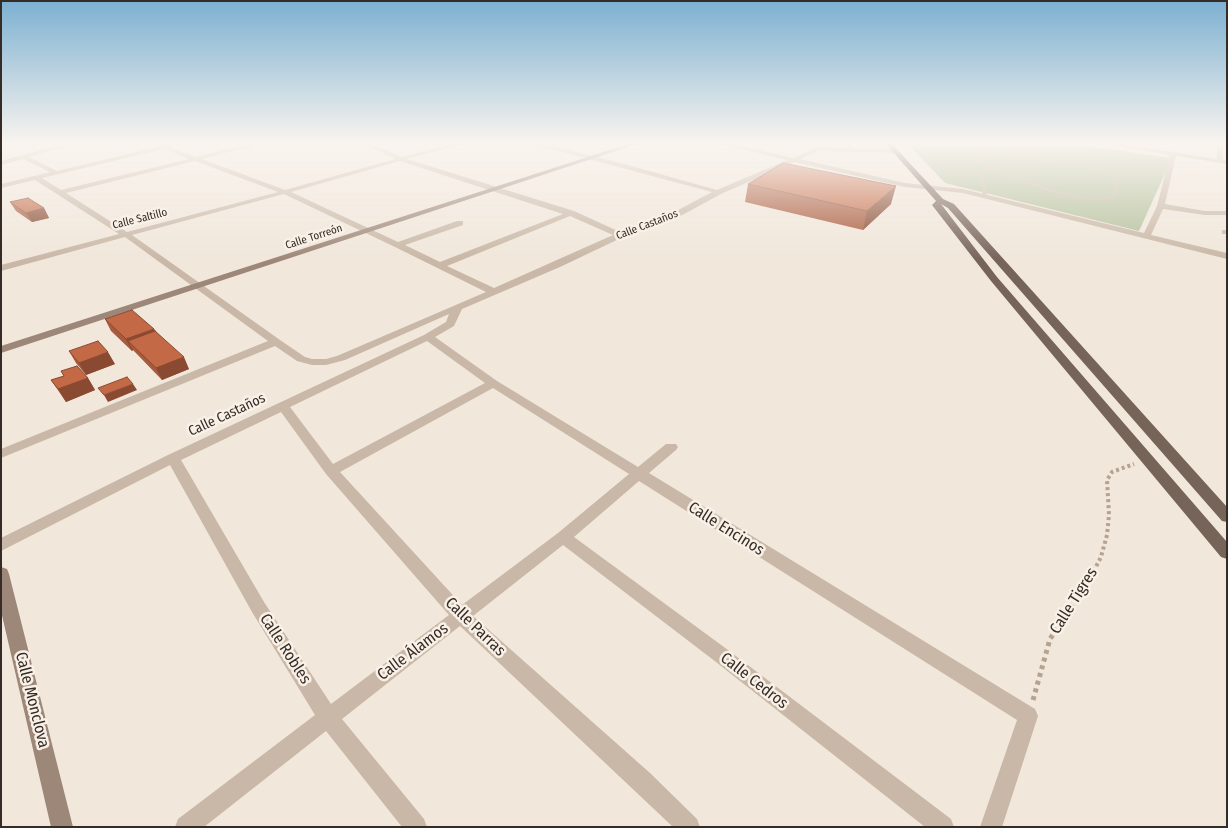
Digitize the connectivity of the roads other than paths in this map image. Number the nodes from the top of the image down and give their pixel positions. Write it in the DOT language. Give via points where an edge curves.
graph roads {
  1 [pos="16,183"];
  2 [pos="43,183"];
  3 [pos="100,183"];
  4 [pos="260,183"];
  5 [pos="318,183"];
  6 [pos="476,183"];
  7 [pos="516,183"];
  8 [pos="683,183"];
  9 [pos="740,183"];
  10 [pos="894,183"];
  11 [pos="923,183"];
  12 [pos="983,183"];
  13 [pos="1029,183"];
  14 [pos="1116,183"];
  15 [pos="1166,183"];
  16 [pos="1,186"];
  17 [pos="928,188"];
  18 [pos="497,189"];
  19 [pos="285,192"];
  20 [pos="718,192"];
  21 [pos="58,193"];
  22 [pos="985,196"];
  23 [pos="940,201"];
  24 [pos="1161,206"];
  25 [pos="571,213"];
  26 [pos="1227,213"];
  27 [pos="460,223"];
  28 [pos="369,231"];
  29 [pos="125,234"];
  30 [pos="620,235"];
  31 [pos="1147,236"];
  32 [pos="398,244"];
  33 [pos="1227,256"];
  34 [pos="439,266"];
  35 [pos="1,268"];
  36 [pos="197,287"];
  37 [pos="494,292"];
  38 [pos="458,307"];
  39 [pos="428,337"];
  40 [pos="276,342"];
  41 [pos="1,350"];
  42 [pos="492,383"];
  43 [pos="283,406"];
  44 [pos="671,447"];
  45 [pos="1,454"];
  46 [pos="173,458"];
  47 [pos="331,472"];
  48 [pos="638,474"];
  49 [pos="1227,517"];
  50 [pos="563,537"];
  51 [pos="1,545"];
  52 [pos="1227,553"];
  53 [pos="1,574"];
  54 [pos="461,616"];
  55 [pos="328,716"];
  56 [pos="62,827"];
  57 [pos="186,827"];
  58 [pos="416,827"];
  59 [pos="689,827"];
  60 [pos="943,827"];
  61 [pos="991,827"];
  1 -- 16 [label="street"];
  2 -- 21 [label="street"];
  3 -- 21 [label="street"];
  4 -- 19 [label="street"];
  5 -- 19 [label="street, Calle Saltillo"];
  6 -- 18 [label="street"];
  7 -- 18 [label="street, Calle Torreón"];
  8 -- 20 [label="street"];
  9 -- 20 [label="street, Calle Castaños"];
  10 -- 17 [label="street"];
  11 -- 17 [label="main road"];
  12 -- 22 [label="lane"];
  13 -- 14 [label="lane" via="1072,196 1104,199 1112,198"];
  15 -- 24 [label="street"];
  17 -- 22 [label="street"];
  17 -- 23 [label="main road"];
  18 -- 25 [label="street"];
  18 -- 28 [label="street, Calle Torreón"];
  19 -- 28 [label="street"];
  19 -- 29 [label="street, Calle Saltillo"];
  20 -- 30 [label="street, Calle Castaños" via="670,218"];
  21 -- 29 [label="street"];
  22 -- 31 [label="street"];
  23 -- 49 [label="main road" via="951,206"];
  23 -- 52 [label="main road" via="936,206 994,279"];
  24 -- 26 [label="street"];
  24 -- 31 [label="street"];
  25 -- 30 [label="street"];
  25 -- 34 [label="street"];
  27 -- 32 [label="street"];
  28 -- 32 [label="street"];
  28 -- 36 [label="street, Calle Torreón"];
  29 -- 35 [label="street, Calle Saltillo"];
  29 -- 36 [label="street"];
  30 -- 37 [label="street, Calle Castaños"];
  31 -- 33 [label="street"];
  32 -- 34 [label="street"];
  34 -- 37 [label="street"];
  36 -- 40 [label="street"];
  36 -- 41 [label="street, Calle Torreón"];
  37 -- 38 [label="street, Calle Castaños"];
  38 -- 39 [label="street, Calle Castaños" via="450,324"];
  38 -- 40 [label="street, Calle Castaños" via="326,362 301,359"];
  39 -- 42 [label="street, Calle Encinos"];
  39 -- 43 [label="street, Calle Castaños"];
  40 -- 45 [label="street"];
  42 -- 47 [label="street"];
  42 -- 48 [label="street, Calle Encinos"];
  43 -- 46 [label="street, Calle Castaños"];
  43 -- 47 [label="street, Calle Parras"];
  44 -- 48 [label="street, Calle Álamos"];
  46 -- 51 [label="street, Calle Castaños"];
  46 -- 55 [label="street, Calle Robles" via="258,607"];
  47 -- 54 [label="street, Calle Parras"];
  48 -- 50 [label="street, Calle Álamos"];
  48 -- 61 [label="street, Calle Encinos" via="1028,716"];
  50 -- 54 [label="street, Calle Álamos"];
  50 -- 60 [label="street, Calle Cedros"];
  53 -- 56 [label="street, Calle Monclova"];
  54 -- 55 [label="street, Calle Álamos"];
  54 -- 59 [label="street, Calle Parras"];
  55 -- 57 [label="street, Calle Álamos"];
  55 -- 58 [label="street, Calle Robles"];
}
